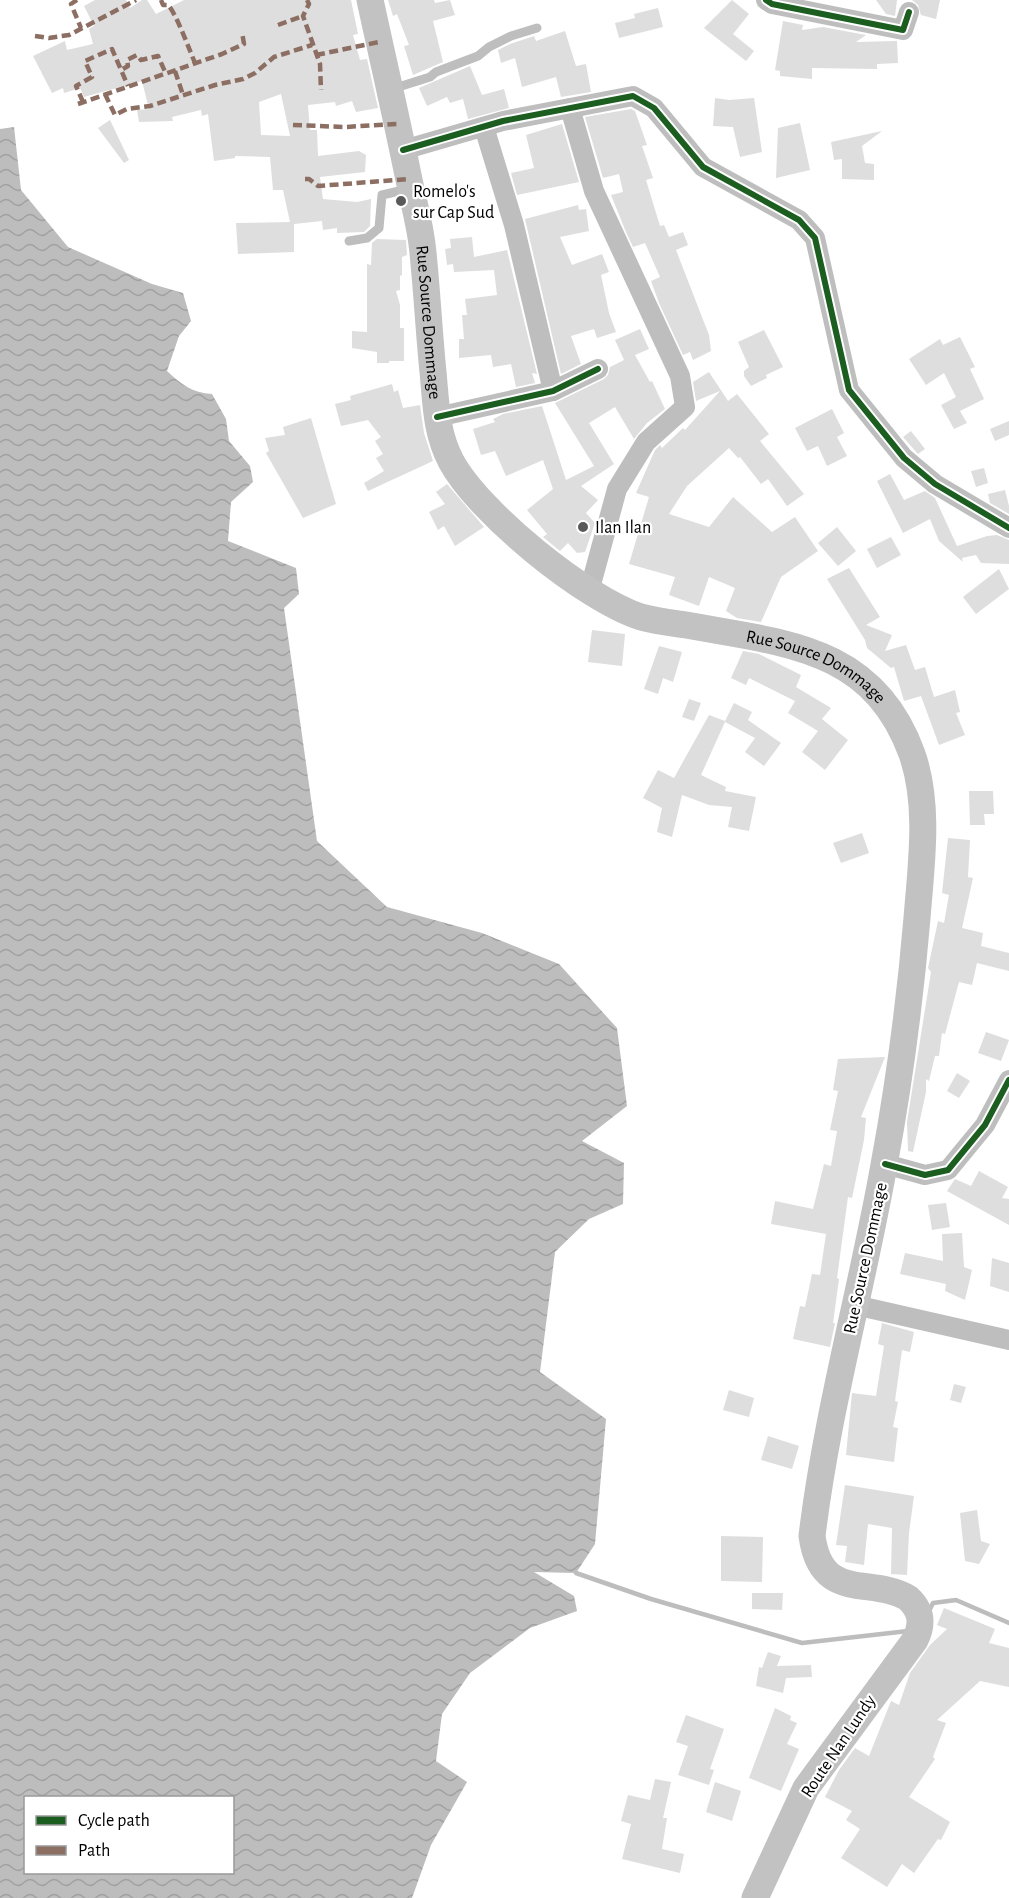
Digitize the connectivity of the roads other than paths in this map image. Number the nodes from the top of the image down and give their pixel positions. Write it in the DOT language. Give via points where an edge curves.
graph roads {
  1 [pos="370,0"];
  2 [pos="766,0"];
  3 [pos="909,12"];
  4 [pos="537,28"];
  5 [pos="390,90"];
  6 [pos="570,108"];
  7 [pos="484,127"];
  8 [pos="403,150"];
  9 [pos="411,189"];
  10 [pos="349,241"];
  11 [pos="598,369"];
  12 [pos="553,391"];
  13 [pos="437,417"];
  14 [pos="1009,528"];
  15 [pos="589,592"];
  16 [pos="1009,1080"];
  17 [pos="885,1164"];
  18 [pos="855,1305"];
  19 [pos="1009,1341"];
  20 [pos="903,1595"];
  21 [pos="755,1898"];
  1 -- 5 [label="main road, Rue Source Dommage"];
  2 -- 3 [label="street" via="903,30"];
  4 -- 5 [label="lane" via="511,36 430,77"];
  5 -- 8 [label="main road, Rue Source Dommage"];
  6 -- 7 [label="street"];
  6 -- 14 [label="street" via="633,96 654,108 703,167 799,220 815,238 849,390 904,458 935,484"];
  6 -- 15 [label="street" via="594,191 680,376 685,407 646,442 617,489"];
  7 -- 8 [label="street"];
  7 -- 12 [label="street" via="514,225"];
  8 -- 9 [label="main road, Rue Source Dommage"];
  9 -- 10 [label="lane" via="382,195 379,228 367,238"];
  9 -- 13 [label="main road, Rue Source Dommage" via="423,248"];
  11 -- 12 [label="street"];
  12 -- 13 [label="street"];
  13 -- 15 [label="main road, Rue Source Dommage" via="438,430 452,463 477,498"];
  15 -- 17 [label="main road, Rue Source Dommage" via="642,617 785,643 821,654 872,690 903,733 920,785 920,874 912,976"];
  16 -- 17 [label="street" via="985,1125 948,1170 925,1175"];
  17 -- 18 [label="main road, Rue Source Dommage"];
  18 -- 19 [label="street"];
  18 -- 20 [label="main road, Rue Source Dommage" via="815,1509 814,1549 825,1570 844,1583"];
  20 -- 21 [label="main road, Route Nan Lundy" via="920,1614 920,1630 806,1788"];
}
